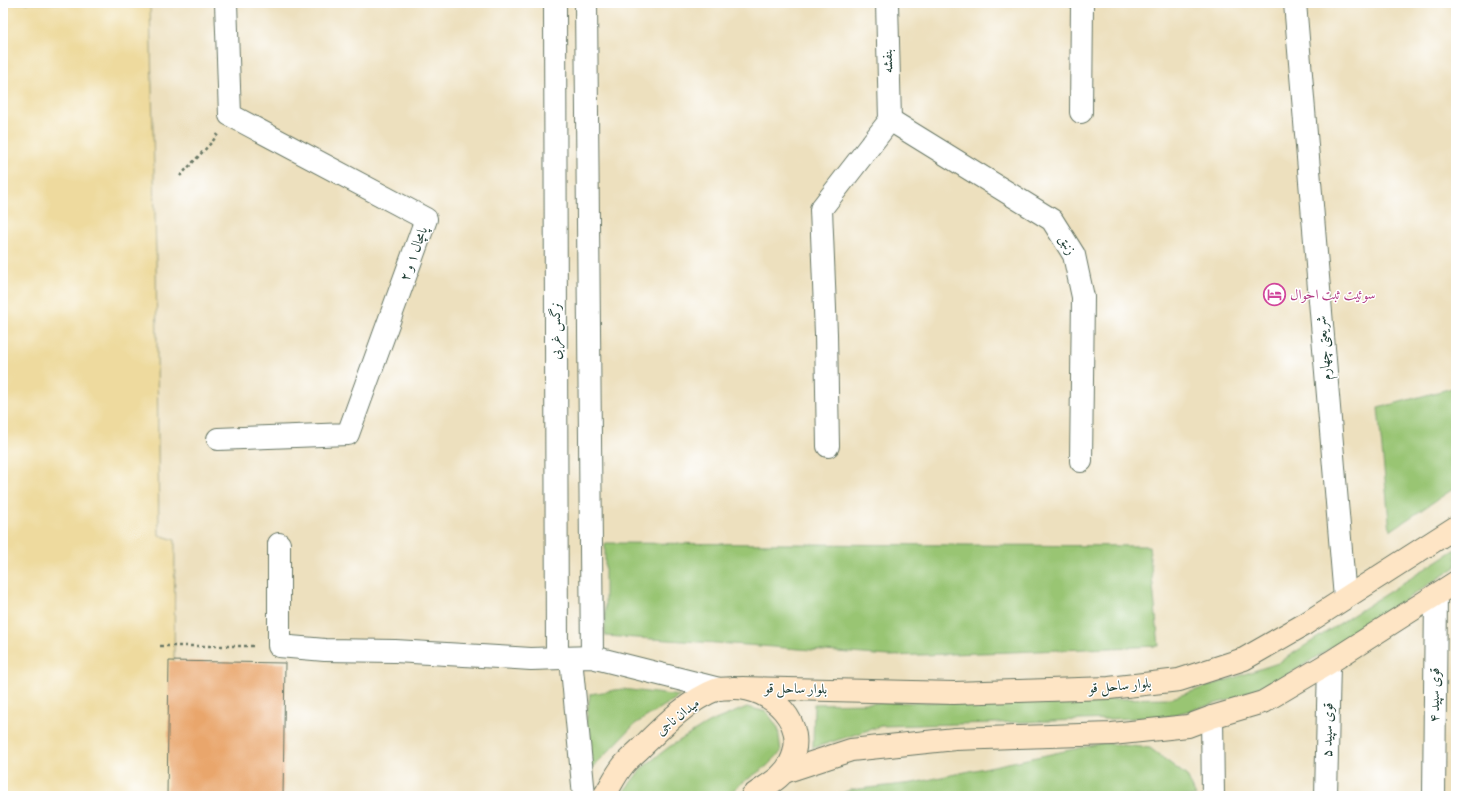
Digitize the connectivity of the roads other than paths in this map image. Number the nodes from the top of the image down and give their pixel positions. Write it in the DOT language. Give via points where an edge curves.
graph roads {
  1 [pos="226,3"];
  2 [pos="554,3"];
  3 [pos="586,3"];
  4 [pos="887,3"];
  5 [pos="1082,3"];
  6 [pos="1295,3"];
  7 [pos="1081,112"];
  8 [pos="890,120"];
  9 [pos="218,439"];
  10 [pos="828,446"];
  11 [pos="1081,461"];
  12 [pos="1456,527"];
  13 [pos="279,544"];
  14 [pos="1456,582"];
  15 [pos="1436,595"];
  16 [pos="1345,598"];
  17 [pos="574,657"];
  18 [pos="1329,663"];
  19 [pos="742,688"];
  20 [pos="719,689"];
  21 [pos="1212,717"];
  22 [pos="784,772"];
  23 [pos="584,796"];
  24 [pos="604,796"];
  25 [pos="752,796"];
  26 [pos="1213,796"];
  27 [pos="1326,796"];
  28 [pos="1434,796"];
  1 -- 9 [label="street, پامچال ۱ و ۲" via="230,115 426,219 348,434"];
  2 -- 17 [label="street, نرگس غربی"];
  3 -- 17 [label="street"];
  4 -- 8 [label="street, بنفشه"];
  5 -- 7 [label="street"];
  6 -- 16 [label="street, شریعتی چهارم"];
  8 -- 10 [label="street" via="820,209"];
  8 -- 11 [label="street, زنبق" via="1052,220 1074,255 1082,297"];
  12 -- 16 [label="main road, بلوار ساحل قو"];
  13 -- 17 [label="street" via="280,646 531,659"];
  14 -- 15 [label="main road"];
  15 -- 18 [label="main road"];
  15 -- 28 [label="street, قوی سپید ۴"];
  16 -- 19 [label="main road, بلوار ساحل قو" via="1244,659 1179,680 1109,688 954,693"];
  17 -- 20 [label="street"];
  17 -- 23 [label="street"];
  18 -- 21 [label="main road" via="1263,702"];
  18 -- 27 [label="street, قوی سپید ۵"];
  19 -- 20 [label="main road, میدان ناجی"];
  19 -- 22 [label="main road, میدان ناجی" via="761,693 779,705 788,715 795,738 791,762"];
  20 -- 24 [label="main road, میدان ناجی" via="689,705 657,732 622,766"];
  21 -- 22 [label="main road" via="1188,726 1112,734 955,739 851,750"];
  21 -- 26 [label="street"];
  22 -- 25 [label="main road, میدان ناجی"];
}
